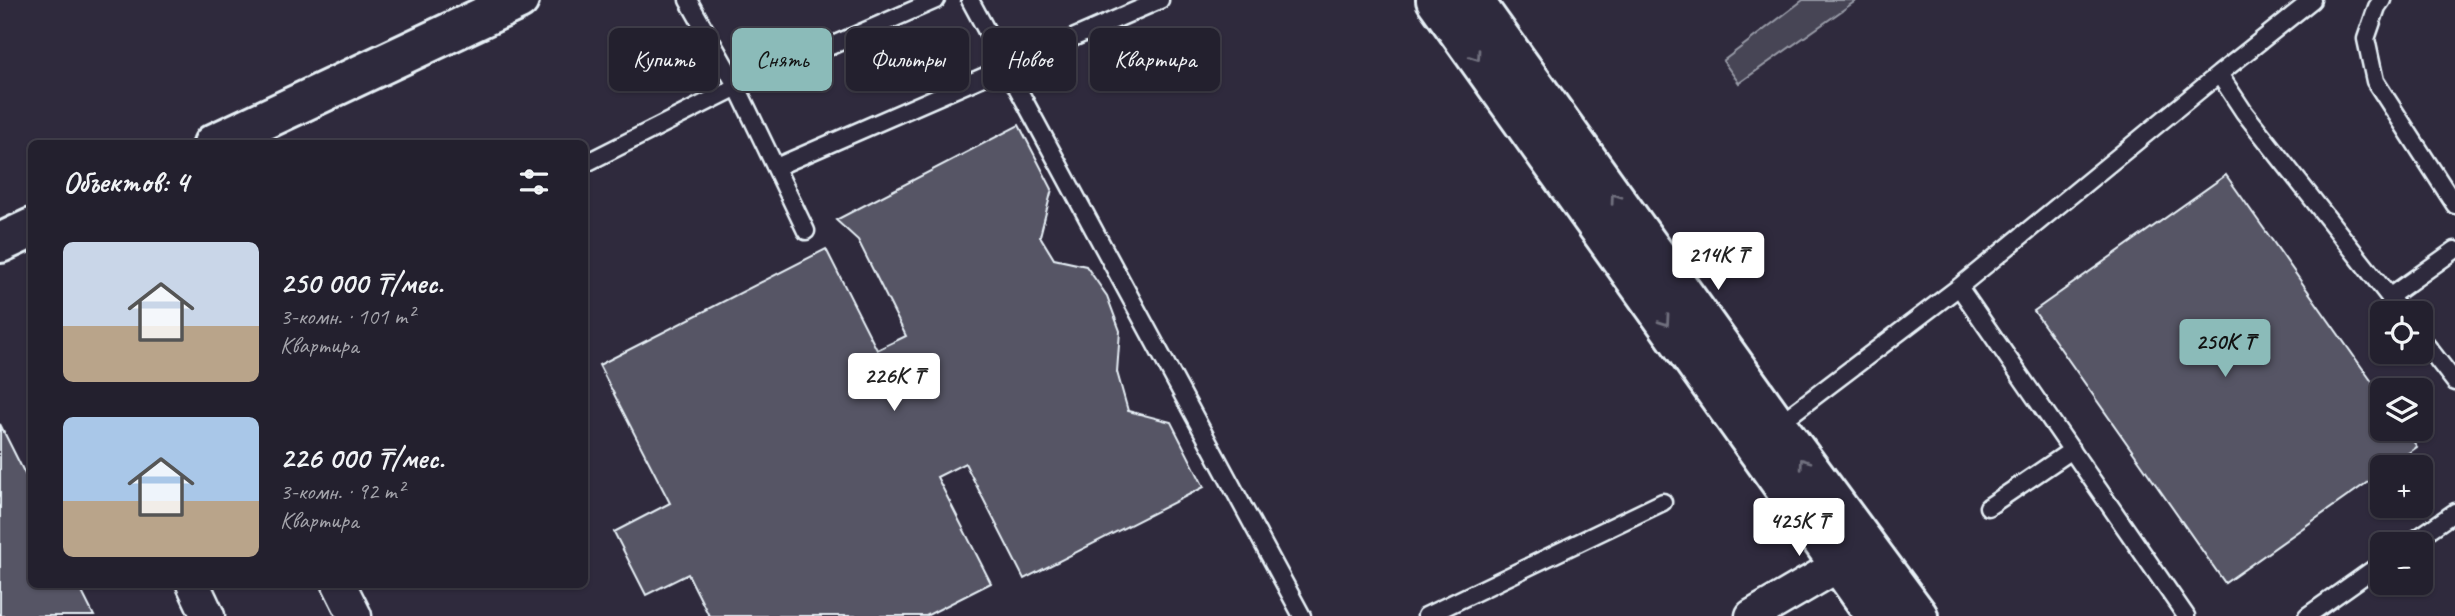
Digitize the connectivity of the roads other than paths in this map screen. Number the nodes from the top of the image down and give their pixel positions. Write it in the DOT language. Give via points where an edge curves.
graph roads {
  1 [pos="519,0"];
  2 [pos="688,0"];
  3 [pos="936,0"];
  4 [pos="970,0"];
  5 [pos="1160,0"];
  6 [pos="1436,0"];
  7 [pos="1474,0"];
  8 [pos="2312,0"];
  9 [pos="2382,0"];
  10 [pos="986,28"];
  11 [pos="1076,38"];
  12 [pos="832,45"];
  13 [pos="2219,74"];
  14 [pos="732,78"];
  15 [pos="983,79"];
  16 [pos="732,90"];
  17 [pos="739,91"];
  18 [pos="1020,91"];
  19 [pos="222,140"];
  20 [pos="588,162"];
  21 [pos="776,167"];
  22 [pos="2455,205"];
  23 [pos="806,231"];
  24 [pos="2455,250"];
  25 [pos="1959,288"];
  26 [pos="2389,297"];
  27 [pos="2392,301"];
  28 [pos="2433,354"];
  29 [pos="2455,382"];
  30 [pos="1777,425"];
  31 [pos="2072,450"];
  32 [pos="1663,502"];
  33 [pos="1988,507"];
  34 [pos="2455,512"];
  35 [pos="2426,532"];
  36 [pos="1839,565"];
  37 [pos="2370,572"];
  38 [pos="195,588"];
  39 [pos="341,588"];
  40 [pos="208,616"];
  41 [pos="355,616"];
  42 [pos="1302,616"];
  43 [pos="1426,616"];
  44 [pos="1752,616"];
  45 [pos="1876,616"];
  46 [pos="1917,616"];
  47 [pos="2186,616"];
  48 [pos="2307,616"];
  1 -- 19 [label="main road"];
  2 -- 14 [label="lane"];
  3 -- 12 [label="lane"];
  4 -- 10 [label="lane"];
  5 -- 11 [label="lane"];
  6 -- 36 [label="main road, one-way"];
  30 -- 7 [label="main road, one-way"];
  8 -- 13 [label="lane"];
  9 -- 22 [label="lane" via="2366,39 2375,81"];
  13 -- 25 [label="lane"];
  13 -- 26 [label="lane"];
  15 -- 21 [label="lane"];
  16 -- 20 [label="lane"];
  17 -- 21 [label="lane"];
  18 -- 42 [label="lane"];
  21 -- 23 [label="lane"];
  24 -- 26 [label="lane"];
  25 -- 30 [label="lane"];
  25 -- 31 [label="lane"];
  26 -- 27 [label="lane"];
  28 -- 29 [label="lane"];
  46 -- 30 [label="main road, one-way"];
  31 -- 33 [label="lane"];
  31 -- 47 [label="lane"];
  32 -- 43 [label="lane"];
  34 -- 35 [label="lane"];
  36 -- 44 [label="street"];
  36 -- 45 [label="main road"];
  37 -- 48 [label="lane"];
  38 -- 40 [label="street"];
  39 -- 41 [label="street"];
}
